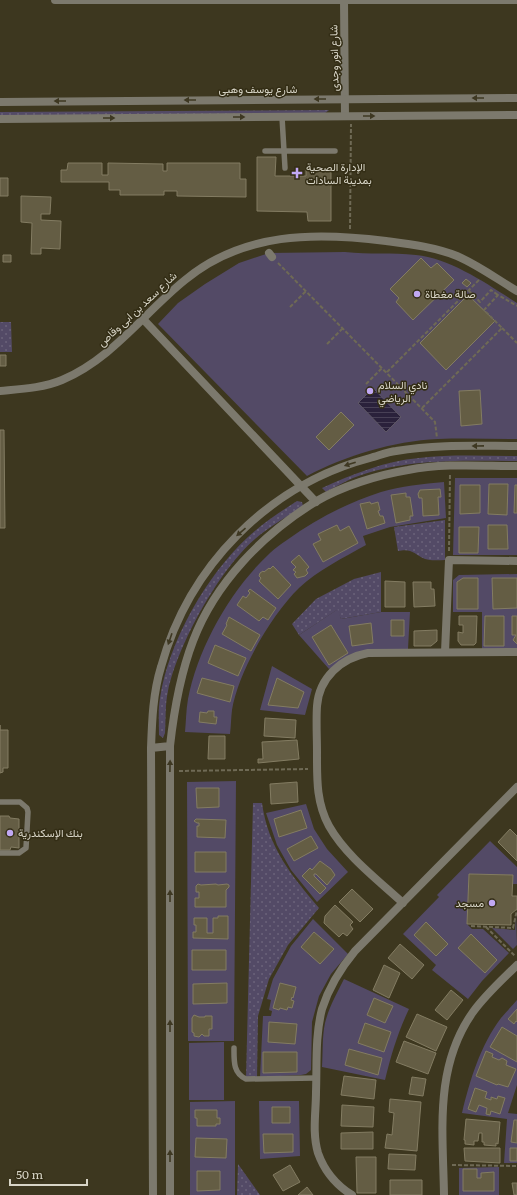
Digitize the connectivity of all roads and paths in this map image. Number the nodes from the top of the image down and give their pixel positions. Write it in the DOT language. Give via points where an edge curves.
graph roads {
  1 [pos="55,0"];
  2 [pos="247,0"];
  3 [pos="344,0"];
  4 [pos="439,0"];
  5 [pos="517,0"];
  6 [pos="517,98"];
  7 [pos="345,99"];
  8 [pos="0,102"];
  9 [pos="517,115"];
  10 [pos="348,116"];
  11 [pos="282,117"];
  12 [pos="0,119"];
  13 [pos="265,151"];
  14 [pos="284,151"];
  15 [pos="335,151"];
  16 [pos="285,168"];
  17 [pos="350,237"];
  18 [pos="270,255"];
  19 [pos="480,279"];
  20 [pos="517,290"];
  21 [pos="306,291"];
  22 [pos="469,291"];
  23 [pos="498,295"];
  24 [pos="517,306"];
  25 [pos="290,307"];
  26 [pos="142,318"];
  27 [pos="343,328"];
  28 [pos="502,328"];
  29 [pos="517,342"];
  30 [pos="327,344"];
  31 [pos="382,368"];
  32 [pos="387,372"];
  33 [pos="366,384"];
  34 [pos="0,391"];
  35 [pos="422,408"];
  36 [pos="438,439"];
  37 [pos="517,446"];
  38 [pos="450,466"];
  39 [pos="517,466"];
  40 [pos="301,485"];
  41 [pos="316,502"];
  42 [pos="449,560"];
  43 [pos="517,561"];
  44 [pos="445,652"];
  45 [pos="517,652"];
  46 [pos="170,746"];
  47 [pos="151,748"];
  48 [pos="317,769"];
  49 [pos="170,771"];
  50 [pos="517,787"];
  51 [pos="0,802"];
  52 [pos="0,853"];
  53 [pos="403,903"];
  54 [pos="517,910"];
  55 [pos="471,926"];
  56 [pos="485,926"];
  57 [pos="517,959"];
  58 [pos="517,965"];
  59 [pos="234,1048"];
  60 [pos="316,1078"];
  61 [pos="444,1165"];
  62 [pos="517,1166"];
  63 [pos="153,1195"];
  64 [pos="170,1195"];
  65 [pos="352,1195"];
  66 [pos="444,1195"];
  1 -- 2 [label="street"];
  2 -- 3 [label="street"];
  3 -- 4 [label="street"];
  3 -- 7 [label="street, شارع انور وجدى"];
  4 -- 5 [label="street"];
  6 -- 7 [label="street, شارع يوسف وهبى, one-way"];
  7 -- 8 [label="street, شارع يوسف وهبى, one-way"];
  7 -- 10 [label="street, شارع انور وجدى"];
  10 -- 9 [label="street, one-way"];
  10 -- 11 [label="street"];
  10 -- 17 [label="path"];
  12 -- 11 [label="street, one-way"];
  11 -- 14 [label="lane"];
  13 -- 14 [label="lane"];
  14 -- 15 [label="lane"];
  14 -- 16 [label="lane"];
  17 -- 20 [label="street, شارع سعد بن ابى وقاص" via="409,244 457,256"];
  17 -- 26 [label="street, شارع سعد بن ابى وقاص" via="285,238 236,249 187,278"];
  18 -- 21 [label="path"];
  19 -- 22 [label="path"];
  21 -- 25 [label="path"];
  21 -- 27 [label="path"];
  22 -- 23 [label="path" via="480,302 491,290"];
  22 -- 32 [label="path"];
  23 -- 24 [label="path"];
  23 -- 28 [label="path" via="484,310"];
  26 -- 34 [label="street, شارع سعد بن ابى وقاص" via="97,361 79,372 61,381 31,389"];
  26 -- 40 [label="street"];
  27 -- 30 [label="path"];
  27 -- 31 [label="path"];
  28 -- 29 [label="path"];
  28 -- 35 [label="path"];
  31 -- 32 [label="path"];
  31 -- 33 [label="path"];
  32 -- 35 [label="path"];
  35 -- 36 [label="path" via="435,422"];
  37 -- 40 [label="street, one-way" via="437,447 395,451 348,464"];
  38 -- 39 [label="street"];
  38 -- 41 [label="street" via="389,474 350,486"];
  38 -- 42 [label="path"];
  40 -- 41 [label="street"];
  40 -- 47 [label="street, one-way" via="272,504 232,539 209,566 187,600 161,667 152,710"];
  41 -- 46 [label="street" via="282,525 255,549 230,576 210,606 194,639 182,674 174,709"];
  42 -- 43 [label="street"];
  42 -- 44 [label="street"];
  44 -- 45 [label="street"];
  44 -- 48 [label="street" via="368,653 350,658 336,668 325,682 317,706"];
  46 -- 47 [label="street"];
  49 -- 46 [label="street, one-way"];
  47 -- 63 [label="street"];
  48 -- 49 [label="path"];
  48 -- 53 [label="street" via="320,802 334,834 348,852"];
  64 -- 49 [label="street, one-way"];
  50 -- 53 [label="street"];
  51 -- 52 [label="lane" via="20,802 28,812 26,848 19,853"];
  53 -- 60 [label="street" via="355,951 332,985 319,1023"];
  54 -- 56 [label="path" via="513,928"];
  55 -- 56 [label="path"];
  56 -- 57 [label="path"];
  58 -- 61 [label="street" via="473,1012 452,1053 442,1100"];
  59 -- 60 [label="lane" via="235,1067 240,1075 246,1078"];
  60 -- 65 [label="street" via="315,1134 318,1153 332,1178"];
  61 -- 62 [label="path"];
  61 -- 66 [label="street"];
}
